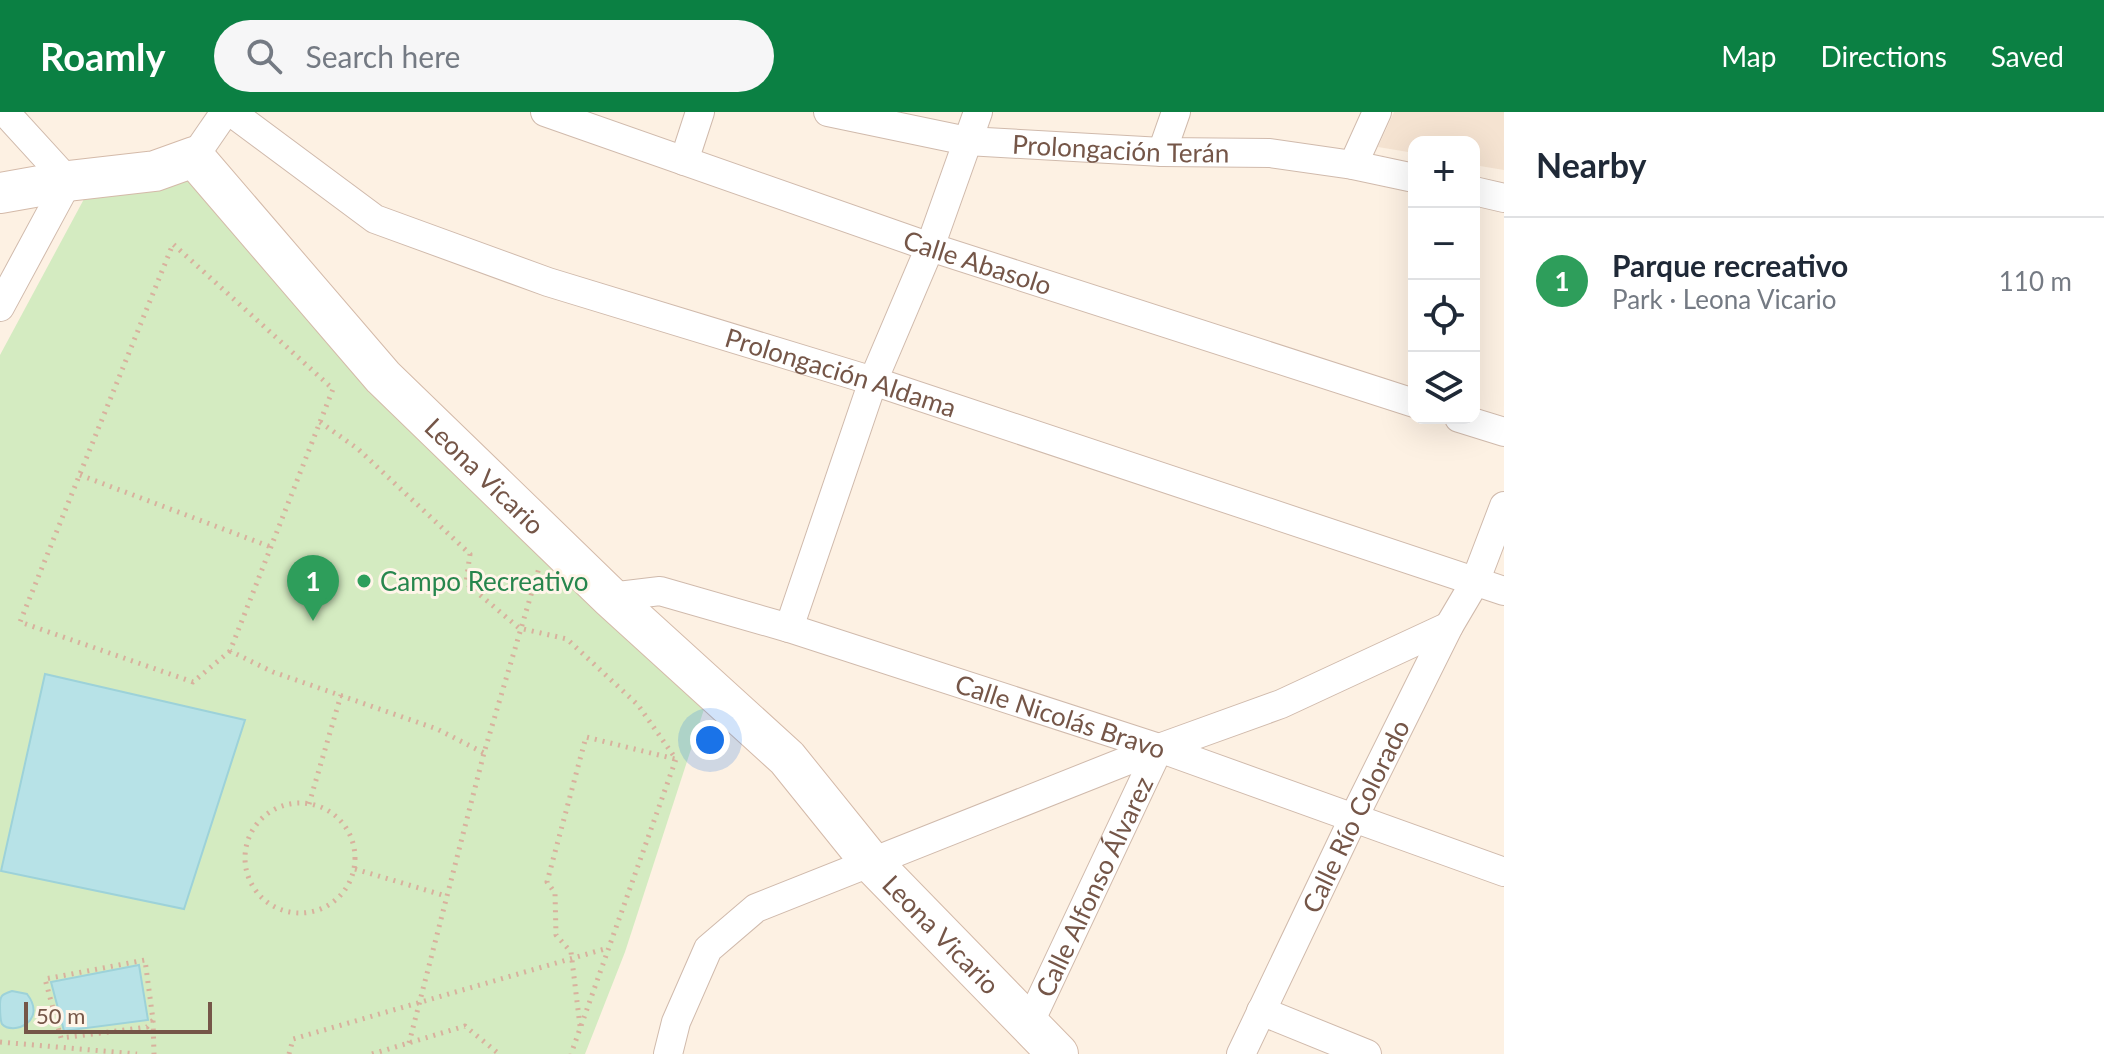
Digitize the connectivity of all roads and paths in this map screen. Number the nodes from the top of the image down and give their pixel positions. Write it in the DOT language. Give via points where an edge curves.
graph roads {
  1 [pos="5,112"];
  2 [pos="228,112"];
  3 [pos="545,112"];
  4 [pos="700,112"];
  5 [pos="828,112"];
  6 [pos="978,112"];
  7 [pos="1176,112"];
  8 [pos="1377,112"];
  9 [pos="967,141"];
  10 [pos="1162,152"];
  11 [pos="194,157"];
  12 [pos="684,161"];
  13 [pos="1353,165"];
  14 [pos="1408,177"];
  15 [pos="68,181"];
  16 [pos="1480,192"];
  17 [pos="0,193"];
  18 [pos="1504,198"];
  19 [pos="930,247"];
  20 [pos="0,307"];
  21 [pos="873,381"];
  22 [pos="1408,401"];
  23 [pos="320,422"];
  24 [pos="1478,424"];
  25 [pos="1504,432"];
  26 [pos="80,475"];
  27 [pos="1504,506"];
  28 [pos="548,537"];
  29 [pos="271,547"];
  30 [pos="1475,582"];
  31 [pos="1504,591"];
  32 [pos="610,597"];
  33 [pos="1449,626"];
  34 [pos="789,628"];
  35 [pos="520,629"];
  36 [pos="230,651"];
  37 [pos="341,695"];
  38 [pos="1159,748"];
  39 [pos="484,753"];
  40 [pos="676,759"];
  41 [pos="309,804"];
  42 [pos="1354,817"];
  43 [pos="870,861"];
  44 [pos="355,869"];
  45 [pos="1504,872"];
  46 [pos="447,896"];
  47 [pos="609,948"];
  48 [pos="572,960"];
  49 [pos="419,1002"];
  50 [pos="1261,1011"];
  51 [pos="153,1020"];
  52 [pos="1029,1024"];
  53 [pos="580,1030"];
  54 [pos="0,1042"];
  55 [pos="409,1043"];
  56 [pos="137,1054"];
  57 [pos="154,1054"];
  58 [pos="289,1054"];
  59 [pos="372,1054"];
  60 [pos="499,1054"];
  61 [pos="571,1054"];
  62 [pos="668,1054"];
  63 [pos="1058,1054"];
  64 [pos="1241,1054"];
  65 [pos="1367,1054"];
  1 -- 15 [label="street"];
  2 -- 11 [label="street"];
  2 -- 21 [label="street, Prolongación Aldama" via="375,219 548,282"];
  3 -- 12 [label="street, Calle Abasolo"];
  4 -- 12 [label="street"];
  5 -- 9 [label="street, Prolongación Terán"];
  6 -- 9 [label="street"];
  7 -- 10 [label="street"];
  8 -- 13 [label="street"];
  9 -- 10 [label="street, Prolongación Terán"];
  9 -- 19 [label="street"];
  10 -- 13 [label="street, Prolongación Terán" via="1270,153"];
  11 -- 15 [label="street" via="155,171"];
  11 -- 28 [label="street, Leona Vicario" via="383,377"];
  12 -- 19 [label="street, Calle Abasolo"];
  13 -- 14 [label="street, Prolongación Terán"];
  15 -- 17 [label="street"];
  15 -- 20 [label="street"];
  16 -- 18 [label="street"];
  19 -- 21 [label="street"];
  19 -- 22 [label="street, Calle Abasolo"];
  21 -- 30 [label="street, Prolongación Aldama"];
  21 -- 34 [label="street"];
  23 -- 26 [label="path" via="333,389 173,244"];
  23 -- 29 [label="path"];
  23 -- 35 [label="path" via="358,449 470,554 466,583"];
  24 -- 25 [label="street"];
  26 -- 29 [label="path"];
  26 -- 36 [label="path" via="20,622 193,682"];
  27 -- 30 [label="street, Calle Río Colorado"];
  28 -- 32 [label="street, Leona Vicario"];
  28 -- 35 [label="path"];
  29 -- 36 [label="path"];
  30 -- 31 [label="street, Prolongación Aldama"];
  30 -- 33 [label="street, Calle Río Colorado"];
  32 -- 34 [label="street, Calle Nicolás Bravo" via="660,591"];
  32 -- 43 [label="street, Leona Vicario" via="787,758"];
  33 -- 38 [label="street" via="1281,704"];
  33 -- 42 [label="street, Calle Río Colorado"];
  34 -- 38 [label="street, Calle Nicolás Bravo"];
  35 -- 39 [label="path"];
  35 -- 40 [label="path" via="567,639 638,705"];
  36 -- 37 [label="path"];
  37 -- 39 [label="path" via="437,729"];
  37 -- 41 [label="path"];
  38 -- 42 [label="street, Calle Nicolás Bravo"];
  38 -- 43 [label="street"];
  38 -- 52 [label="street, Calle Alfonso Álvarez"];
  39 -- 46 [label="path"];
  40 -- 47 [label="path"];
  40 -- 48 [label="path" via="586,737 547,882 555,893 556,935"];
  41 -- 44 [label="path" via="343,823 354,845"];
  41 -- 44 [label="path" via="282,806 255,825 245,859 257,892 286,912 322,909 349,886"];
  42 -- 45 [label="street, Calle Nicolás Bravo"];
  42 -- 50 [label="street, Calle Río Colorado"];
  43 -- 52 [label="street, Leona Vicario"];
  43 -- 62 [label="street" via="756,908 708,949"];
  44 -- 46 [label="path"];
  46 -- 49 [label="path"];
  47 -- 48 [label="path"];
  47 -- 53 [label="path"];
  48 -- 49 [label="path"];
  48 -- 53 [label="path"];
  49 -- 55 [label="path"];
  49 -- 58 [label="path" via="293,1039"];
  50 -- 64 [label="street, Calle Río Colorado"];
  50 -- 65 [label="street"];
  51 -- 51 [label="path" via="145,960 45,979 61,1038 147,1027"];
  51 -- 57 [label="path"];
  52 -- 63 [label="street, Leona Vicario"];
  53 -- 61 [label="path"];
  54 -- 56 [label="path"];
  55 -- 59 [label="path"];
  55 -- 60 [label="path" via="465,1026"];
}
